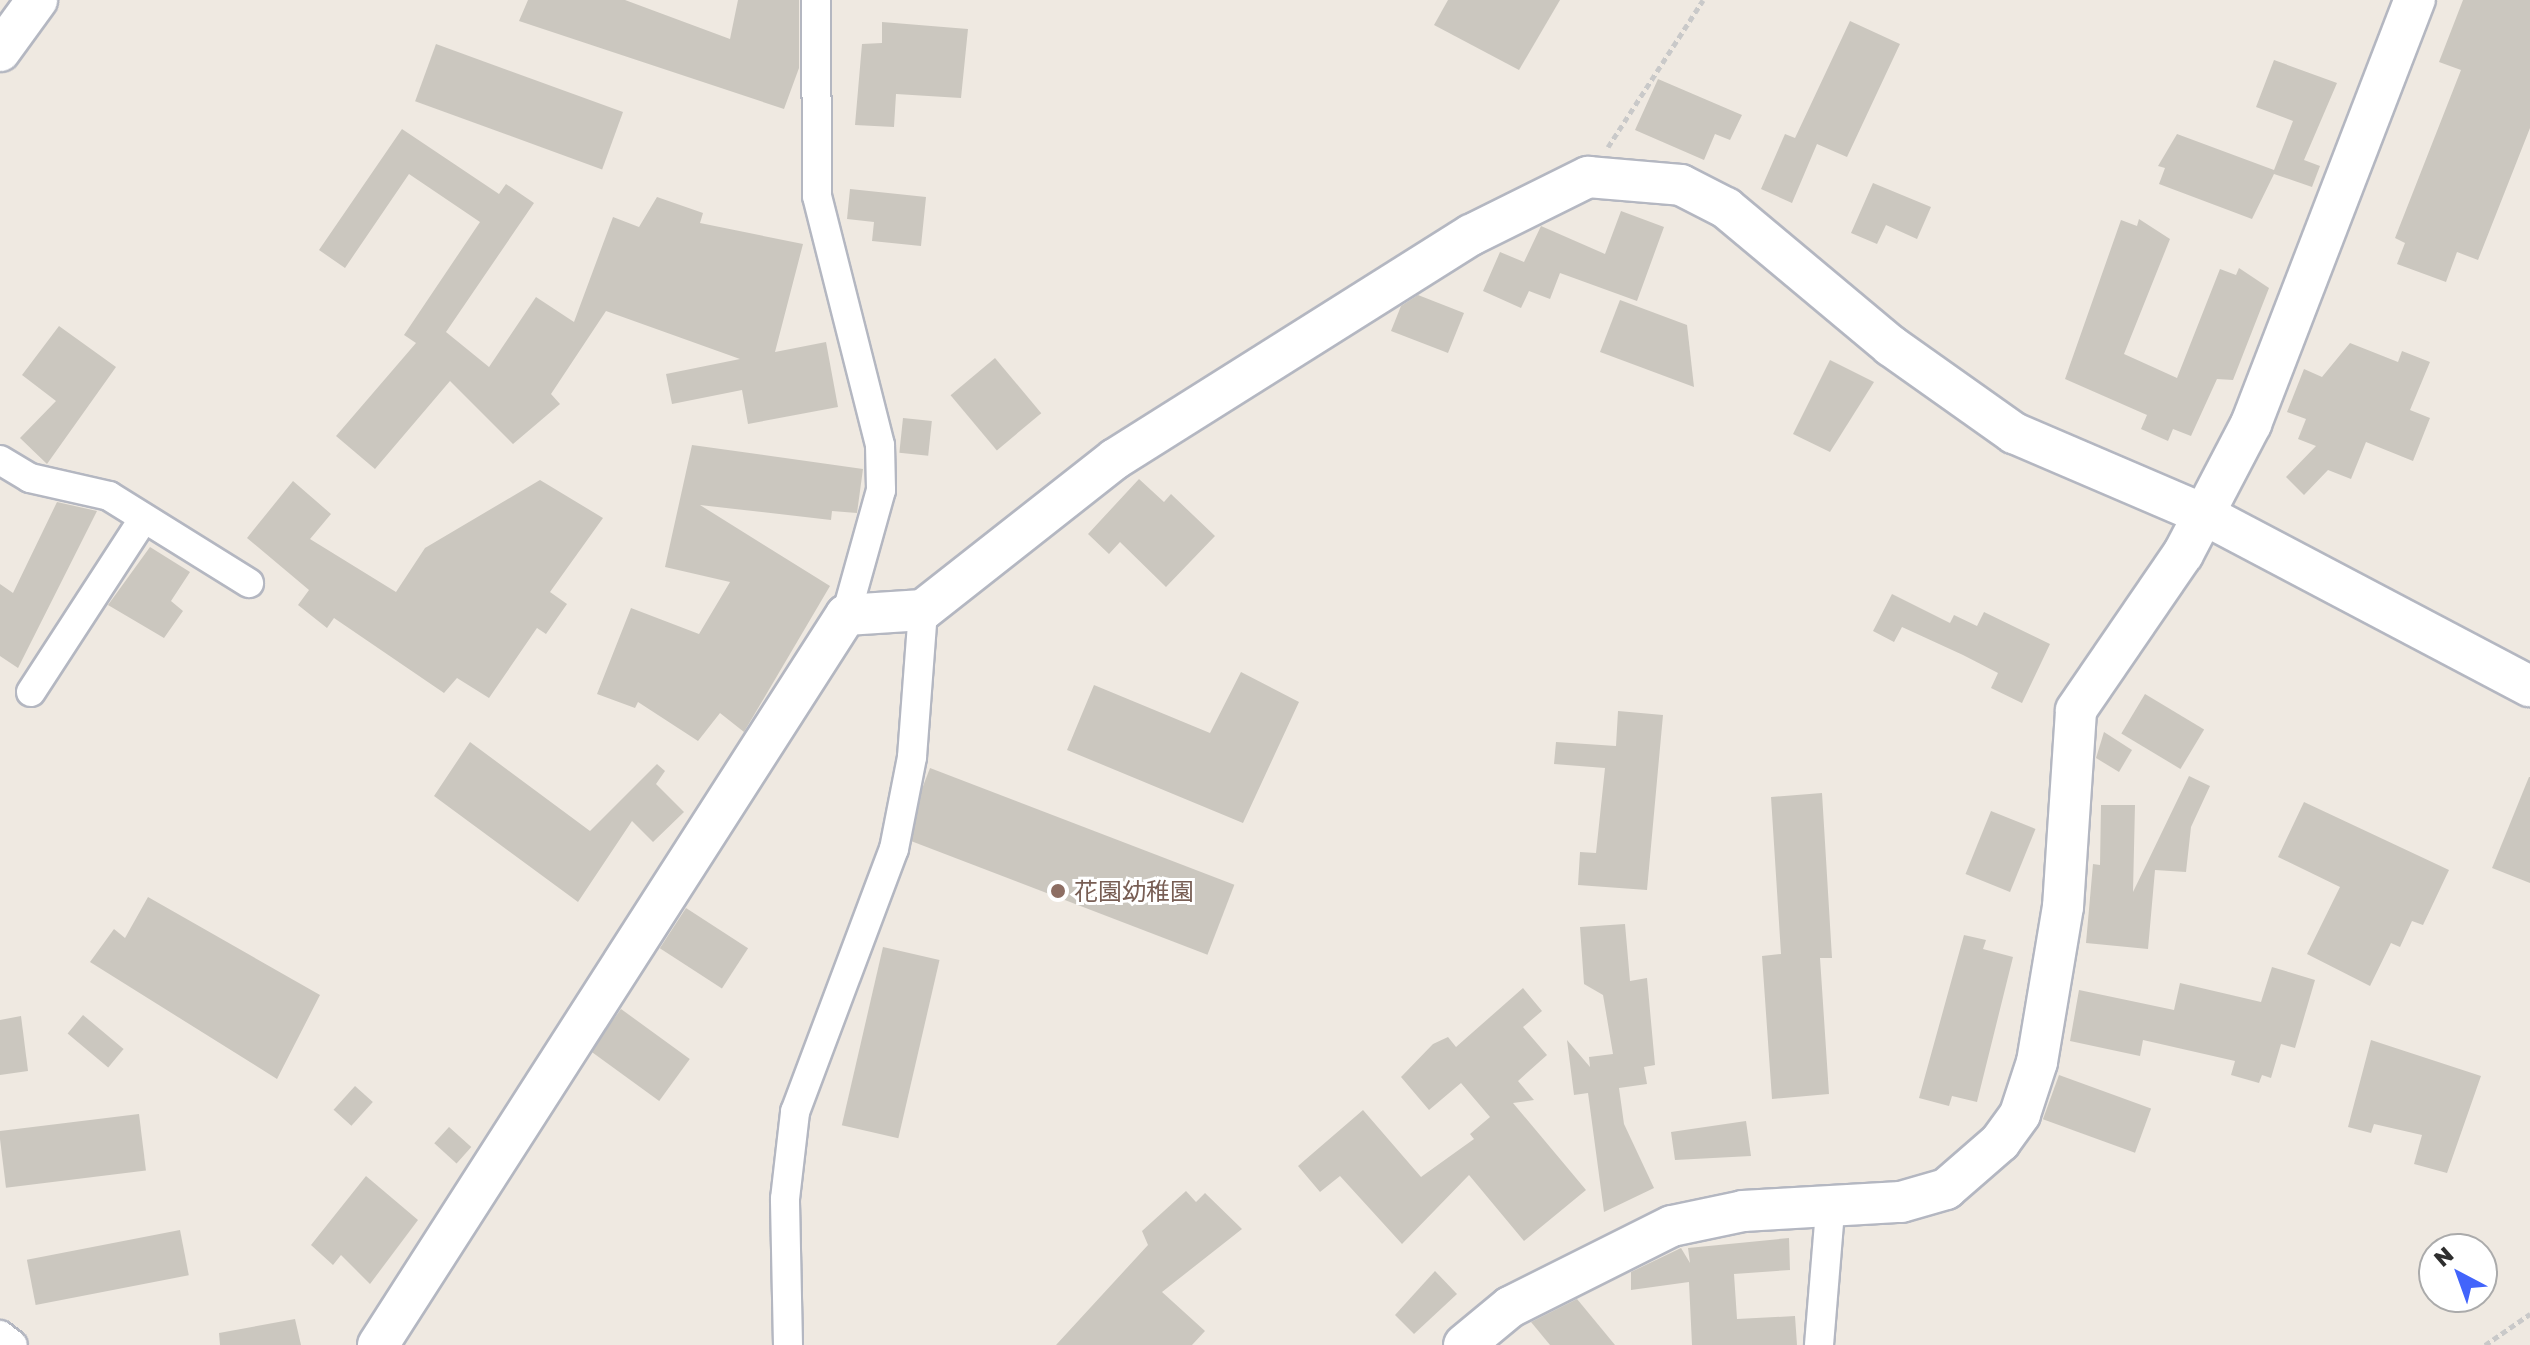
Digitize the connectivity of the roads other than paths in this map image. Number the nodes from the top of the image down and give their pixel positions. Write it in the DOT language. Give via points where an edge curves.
graph roads {
  1 [pos="37,0"];
  2 [pos="816,0"];
  3 [pos="2415,0"];
  4 [pos="0,51"];
  5 [pos="0,460"];
  6 [pos="2205,515"];
  7 [pos="144,518"];
  8 [pos="249,583"];
  9 [pos="923,610"];
  10 [pos="846,615"];
  11 [pos="2530,686"];
  12 [pos="31,692"];
  13 [pos="1830,1210"];
  14 [pos="0,1335"];
  15 [pos="13,1345"];
  16 [pos="378,1345"];
  17 [pos="788,1345"];
  18 [pos="1464,1345"];
  19 [pos="1819,1345"];
  1 -- 4 [label="street"];
  2 -- 10 [label="street" via="817,196 880,445 881,490"];
  3 -- 6 [label="street" via="2257,410"];
  5 -- 7 [label="street" via="30,478 109,496"];
  6 -- 9 [label="street" via="2014,433 1891,346 1726,208 1681,185 1588,177 1471,235 1115,459"];
  6 -- 11 [label="street"];
  6 -- 13 [label="street" via="2076,710 2063,907 2037,1062 2020,1114 2000,1142 1946,1189"];
  7 -- 8 [label="street"];
  7 -- 12 [label="street"];
  9 -- 10 [label="street"];
  9 -- 17 [label="street" via="912,757 894,849 795,1112 785,1199"];
  10 -- 16 [label="street"];
  13 -- 18 [label="street" via="1743,1211 1672,1226 1510,1307"];
  13 -- 19 [label="street"];
  14 -- 15 [label="street"];
}
